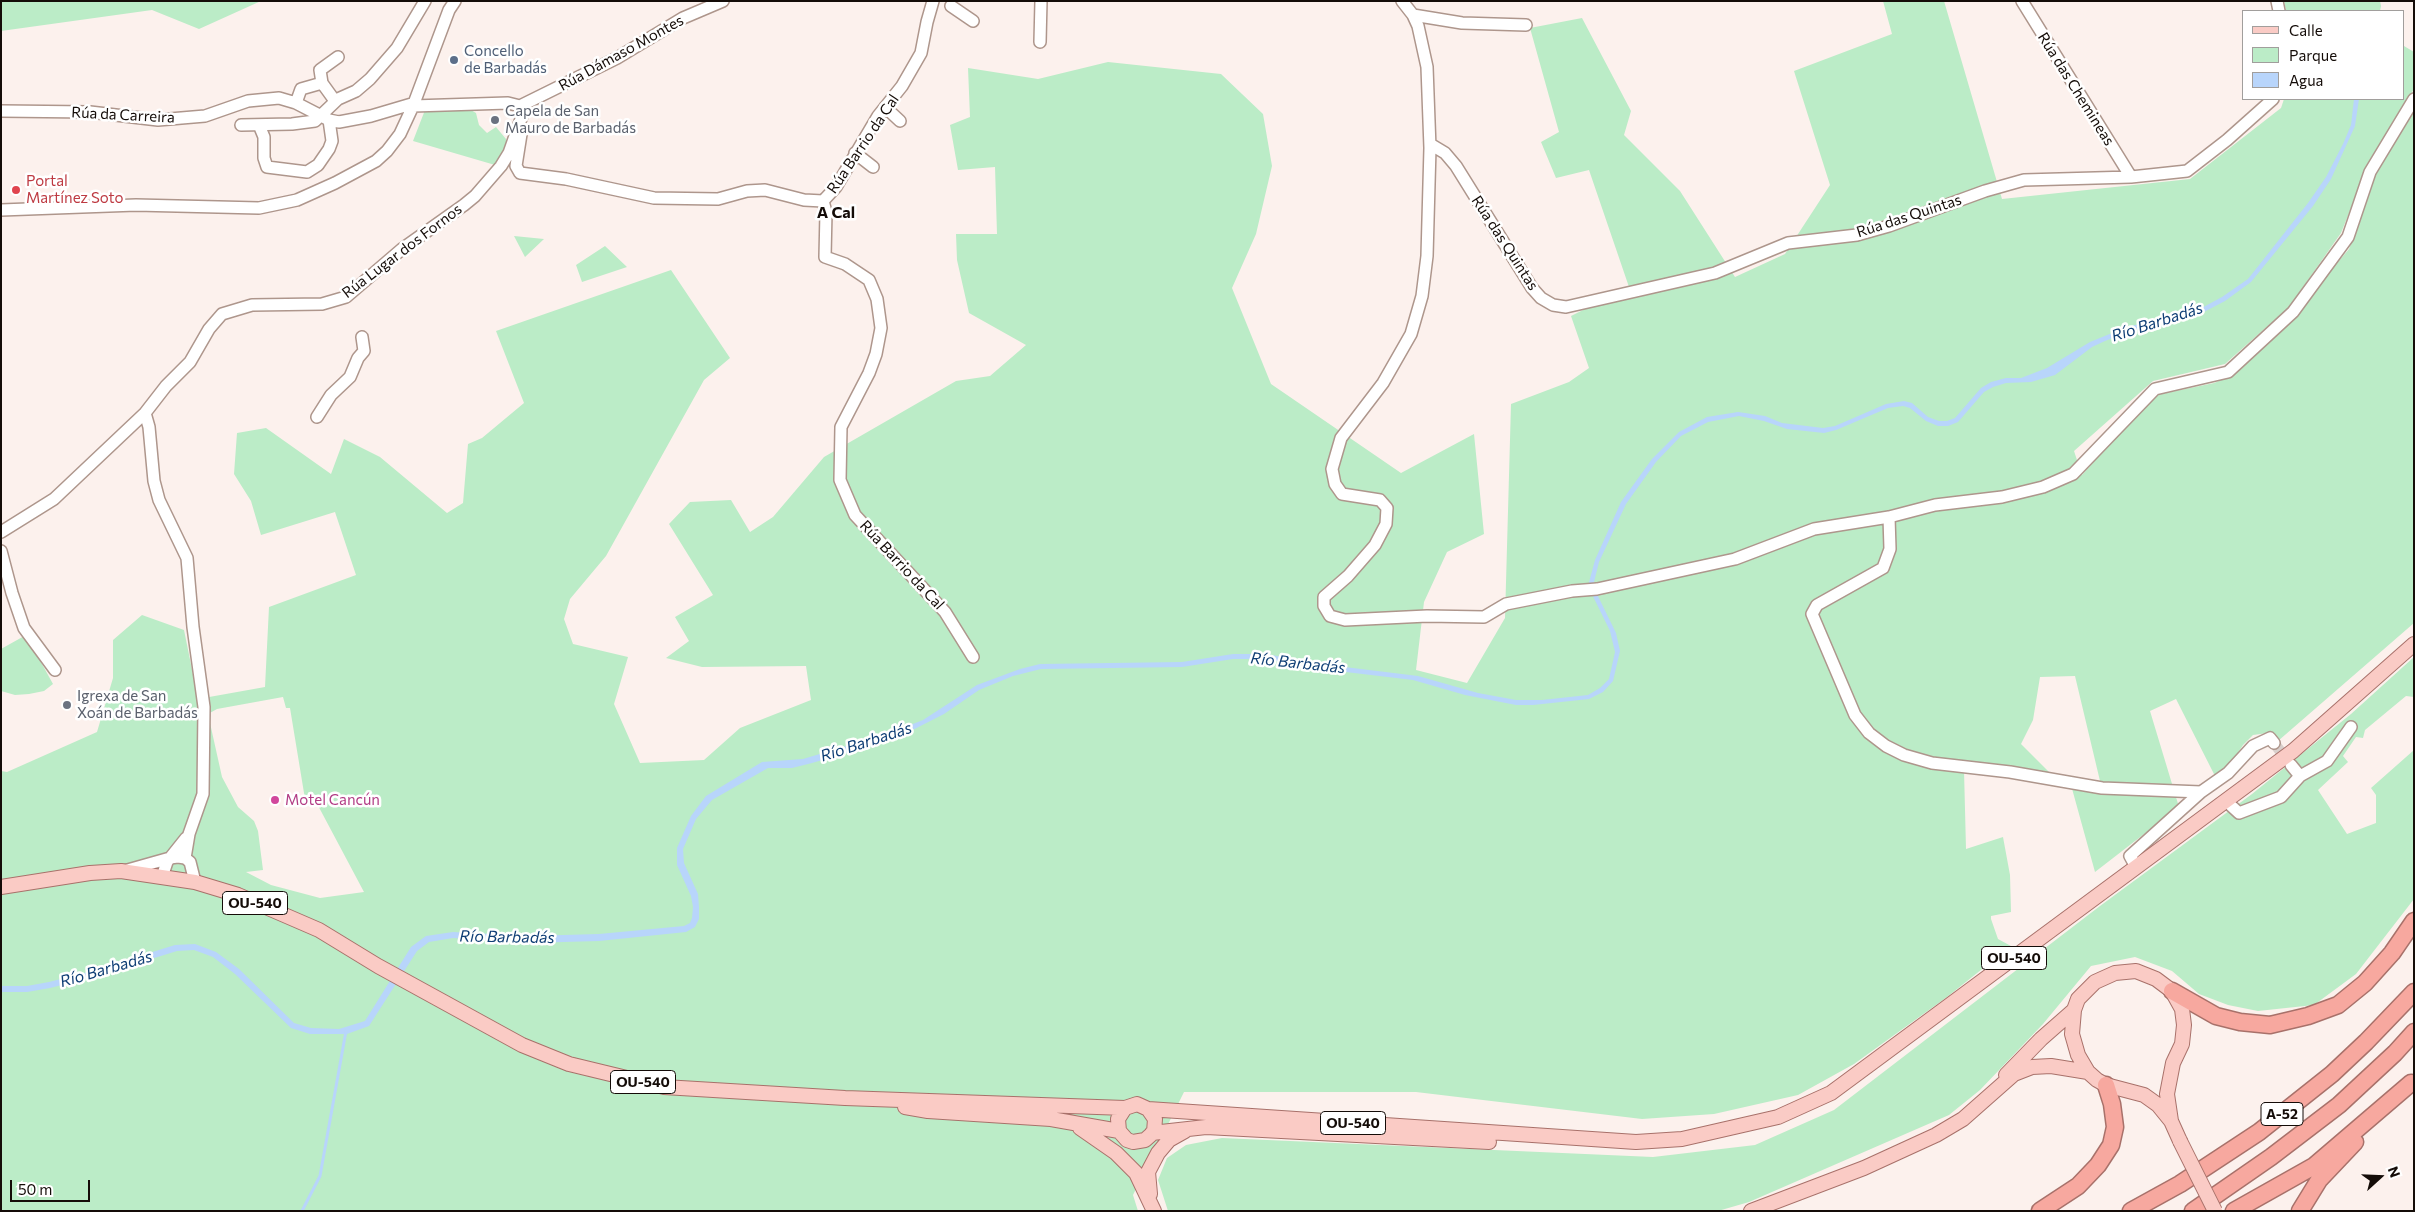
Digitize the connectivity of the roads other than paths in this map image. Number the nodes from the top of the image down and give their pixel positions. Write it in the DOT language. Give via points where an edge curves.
graph roads {
  1 [pos="425,1"];
  2 [pos="454,1"];
  3 [pos="723,1"];
  4 [pos="933,1"];
  5 [pos="1042,1"];
  6 [pos="1402,1"];
  7 [pos="2022,1"];
  8 [pos="950,3"];
  9 [pos="1413,14"];
  10 [pos="973,21"];
  11 [pos="1526,25"];
  12 [pos="1040,42"];
  13 [pos="338,57"];
  14 [pos="322,83"];
  15 [pos="2414,99"];
  16 [pos="2272,100"];
  17 [pos="335,101"];
  18 [pos="296,103"];
  19 [pos="414,105"];
  20 [pos="886,107"];
  21 [pos="1,111"];
  22 [pos="521,111"];
  23 [pos="325,118"];
  24 [pos="900,121"];
  25 [pos="241,124"];
  26 [pos="259,125"];
  27 [pos="1430,144"];
  28 [pos="855,154"];
  29 [pos="873,166"];
  30 [pos="2131,177"];
  31 [pos="823,201"];
  32 [pos="1,210"];
  33 [pos="362,337"];
  34 [pos="145,413"];
  35 [pos="317,417"];
  36 [pos="1889,517"];
  37 [pos="1,532"];
  38 [pos="1,551"];
  39 [pos="2414,644"];
  40 [pos="973,657"];
  41 [pos="55,670"];
  42 [pos="2351,727"];
  43 [pos="2274,743"];
  44 [pos="2291,765"];
  45 [pos="2300,776"];
  46 [pos="2201,792"];
  47 [pos="2226,801"];
  48 [pos="189,834"];
  49 [pos="170,858"];
  50 [pos="185,858"];
  51 [pos="2136,868"];
  52 [pos="121,872"];
  53 [pos="162,877"];
  54 [pos="195,882"];
  55 [pos="1,887"];
  56 [pos="2414,921"];
  57 [pos="2172,991"];
  58 [pos="2414,992"];
  59 [pos="2074,1010"];
  60 [pos="2414,1032"];
  61 [pos="2088,1072"];
  62 [pos="2412,1081"];
  63 [pos="2106,1085"];
  64 [pos="1993,1091"];
  65 [pos="845,1098"];
  66 [pos="1125,1108"];
  67 [pos="1148,1109"];
  68 [pos="2171,1121"];
  69 [pos="1074,1124"];
  70 [pos="1188,1129"];
  71 [pos="1121,1134"];
  72 [pos="1150,1136"];
  73 [pos="1557,1137"];
  74 [pos="1142,1172"];
  75 [pos="1152,1206"];
  76 [pos="1763,1208"];
  77 [pos="1751,1211"];
  78 [pos="2040,1211"];
  79 [pos="2131,1211"];
  80 [pos="2193,1211"];
  81 [pos="2215,1211"];
  82 [pos="2234,1211"];
  83 [pos="2300,1211"];
  1 -- 17 [label="street" via="397,48 370,79 356,91"];
  2 -- 19 [label="street"];
  3 -- 22 [label="street, Rúa Dámaso Montes" via="683,18"];
  4 -- 20 [label="street, Rúa Barrio da Cal" via="921,53"];
  5 -- 12 [label="street"];
  6 -- 9 [label="street"];
  7 -- 30 [label="street, Rúa das Chemineas"];
  8 -- 10 [label="street"];
  9 -- 11 [label="street" via="1462,23"];
  9 -- 27 [label="street" via="1427,67"];
  13 -- 14 [label="street" via="320,70"];
  14 -- 17 [label="street"];
  14 -- 18 [label="street" via="302,89"];
  15 -- 36 [label="street" via="2370,172 2348,237 2293,312 2228,372 2155,389 2073,474 2043,487 2002,497 1935,505"];
  16 -- 30 [label="street, Rúa das Quintas" via="2187,170"];
  17 -- 23 [label="street"];
  18 -- 21 [label="street, Rúa da Carreira" via="279,98 254,100 213,114 158,120 90,112"];
  18 -- 23 [label="street, Rúa da Carreira"];
  19 -- 22 [label="street" via="508,103"];
  19 -- 23 [label="street, Rúa da Carreira" via="353,120"];
  19 -- 32 [label="street" via="400,134 376,161 297,200 259,208 136,205"];
  20 -- 24 [label="street"];
  20 -- 28 [label="street, Rúa Barrio da Cal"];
  22 -- 31 [label="street" via="521,142 516,166 520,173 566,179 654,198 718,200 765,190 804,200"];
  22 -- 34 [label="street, Rúa Lugar dos Fornos" via="509,153 475,196 359,284 350,295 322,304 252,305 222,314 190,362"];
  23 -- 26 [label="street" via="309,124"];
  23 -- 26 [label="street" via="332,141 318,165 307,172 268,167"];
  25 -- 26 [label="street"];
  27 -- 30 [label="street, Rúa das Quintas" via="1445,153 1456,166 1532,288 1553,305 1566,307 1715,273 1788,243 1857,234 1889,226 2024,180"];
  27 -- 36 [label="street" via="1428,236 1422,296 1411,334 1383,383 1341,438 1332,469 1335,484 1342,494 1380,500 1387,508 1386,524 1375,545 1348,576 1324,596 1324,606 1330,616 1345,620 1484,617 1506,604 1598,589 1735,559 1814,529"];
  28 -- 29 [label="street"];
  28 -- 31 [label="street, Rúa Barrio da Cal" via="836,187"];
  31 -- 40 [label="street, Rúa Barrio da Cal" via="826,212 825,257 845,264 869,280 877,299 881,328 869,374 841,427 840,480 855,515 945,612"];
  33 -- 35 [label="street" via="364,351 350,377 331,396"];
  34 -- 37 [label="street, Rúa Lugar dos Fornos" via="54,499"];
  34 -- 48 [label="street" via="156,491 187,558 204,707 203,794"];
  36 -- 46 [label="street" via="1890,549 1883,568 1817,605 1812,614 1856,715 1869,733 1904,755 1932,763 2102,788"];
  38 -- 41 [label="street" via="24,628"];
  39 -- 47 [label="main road, OU-540" via="2292,751"];
  42 -- 45 [label="street" via="2327,761"];
  43 -- 46 [label="street" via="2270,738 2253,746 2228,773"];
  44 -- 45 [label="street"];
  45 -- 47 [label="street" via="2281,797 2239,813"];
  46 -- 51 [label="street" via="2130,856"];
  47 -- 51 [label="main road, OU-540"];
  48 -- 49 [label="street"];
  48 -- 50 [label="street"];
  49 -- 50 [label="street"];
  49 -- 52 [label="street"];
  49 -- 53 [label="street"];
  50 -- 54 [label="street" via="190,862"];
  51 -- 73 [label="main road, OU-540" via="1831,1093 1778,1117 1682,1139 1636,1142"];
  52 -- 53 [label="main road, OU-540"];
  52 -- 55 [label="main road, OU-540" via="90,873"];
  53 -- 54 [label="main road, OU-540"];
  54 -- 65 [label="main road, OU-540" via="238,895 319,930 454,1009 522,1045 569,1064 664,1087"];
  56 -- 57 [label="highway" via="2392,953 2365,983 2338,1005 2308,1016 2270,1025 2240,1022 2216,1016"];
  57 -- 59 [label="main road" via="2156,979 2136,971 2115,973 2095,982 2078,999"];
  57 -- 68 [label="main road" via="2182,1009 2184,1025 2182,1044 2166,1094"];
  58 -- 79 [label="highway, A-52" via="2332,1074 2259,1132 2180,1184"];
  59 -- 61 [label="main road" via="2072,1034 2078,1055"];
  59 -- 64 [label="main road" via="2040,1039"];
  60 -- 80 [label="highway, A-52" via="2339,1104 2271,1157"];
  61 -- 63 [label="main road"];
  61 -- 64 [label="main road" via="2074,1068 2032,1067 2014,1074"];
  62 -- 82 [label="highway" via="2314,1166"];
  62 -- 83 [label="highway" via="2319,1180"];
  63 -- 68 [label="main road" via="2144,1095 2158,1105"];
  63 -- 78 [label="highway" via="2115,1127 2111,1145 2078,1186"];
  64 -- 76 [label="main road" via="1963,1119 1936,1135"];
  65 -- 66 [label="main road, OU-540"];
  65 -- 69 [label="main road" via="928,1111 1051,1119"];
  66 -- 67 [label="main road" via="1137,1104"];
  66 -- 71 [label="main road" via="1118,1119"];
  67 -- 72 [label="main road" via="1155,1119"];
  67 -- 73 [label="main road, OU-540"];
  68 -- 81 [label="main road, bridge"];
  69 -- 71 [label="main road"];
  69 -- 74 [label="main road"];
  70 -- 72 [label="main road"];
  70 -- 73 [label="main road" via="1206,1127 1489,1142"];
  70 -- 74 [label="main road" via="1169,1140"];
  71 -- 72 [label="main road" via="1133,1142"];
  71 -- 74 [label="main road"];
  72 -- 74 [label="main road"];
  74 -- 75 [label="main road"];
  76 -- 77 [label="main road"];
}
